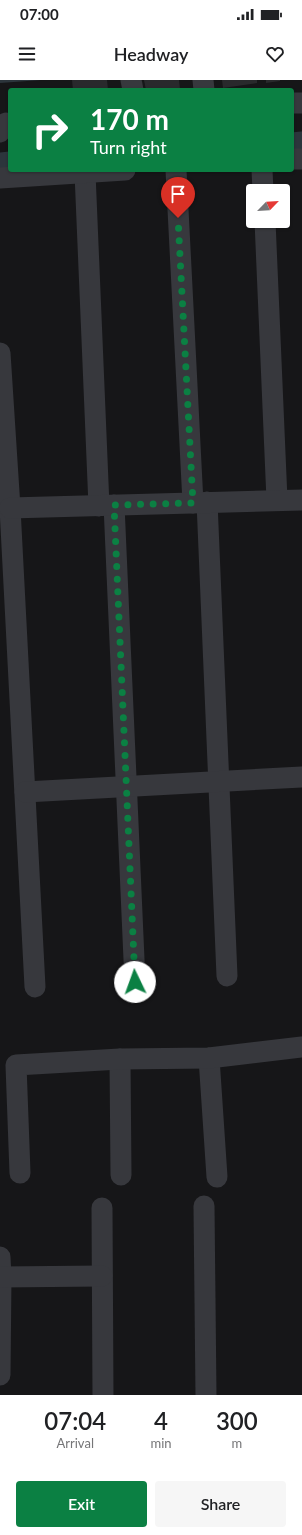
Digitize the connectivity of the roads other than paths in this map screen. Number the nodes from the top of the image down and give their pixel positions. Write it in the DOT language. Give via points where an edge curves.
graph roads {
  1 [pos="98,172"];
  2 [pos="176,172"];
  3 [pos="262,172"];
  4 [pos="85,173"];
  5 [pos="0,178"];
  6 [pos="263,184"];
  7 [pos="265,228"];
  8 [pos="0,353"];
  9 [pos="278,500"];
  10 [pos="302,500"];
  11 [pos="200,503"];
  12 [pos="106,505"];
  13 [pos="10,508"];
  14 [pos="302,777"];
  15 [pos="219,782"];
  16 [pos="126,786"];
  17 [pos="25,792"];
  18 [pos="227,976"];
  19 [pos="135,982"];
  20 [pos="34,987"];
  21 [pos="302,1047"];
  22 [pos="209,1058"];
  23 [pos="120,1059"];
  24 [pos="8,1065"];
  25 [pos="20,1174"];
  26 [pos="121,1175"];
  27 [pos="217,1177"];
  28 [pos="204,1206"];
  29 [pos="102,1208"];
  30 [pos="0,1270"];
  31 [pos="102,1276"];
  32 [pos="0,1375"];
  33 [pos="104,1395"];
  34 [pos="206,1395"];
  1 -- 4 [label="street"];
  2 -- 11 [label="street"];
  3 -- 6 [label="street"];
  4 -- 5 [label="street"];
  4 -- 12 [label="street"];
  7 -- 9 [label="street"];
  8 -- 13 [label="street"];
  9 -- 10 [label="street"];
  9 -- 11 [label="street"];
  11 -- 12 [label="street"];
  11 -- 15 [label="street"];
  12 -- 13 [label="street"];
  12 -- 16 [label="street"];
  13 -- 17 [label="street"];
  14 -- 15 [label="street"];
  15 -- 16 [label="street"];
  15 -- 18 [label="street"];
  16 -- 17 [label="street"];
  16 -- 19 [label="street"];
  17 -- 20 [label="street"];
  21 -- 22 [label="street"];
  22 -- 23 [label="street"];
  22 -- 27 [label="street"];
  23 -- 24 [label="street"];
  23 -- 26 [label="street"];
  24 -- 25 [label="street"];
  28 -- 34 [label="street"];
  29 -- 31 [label="street"];
  30 -- 31 [label="street"];
  30 -- 32 [label="street"];
  31 -- 33 [label="street"];
}
